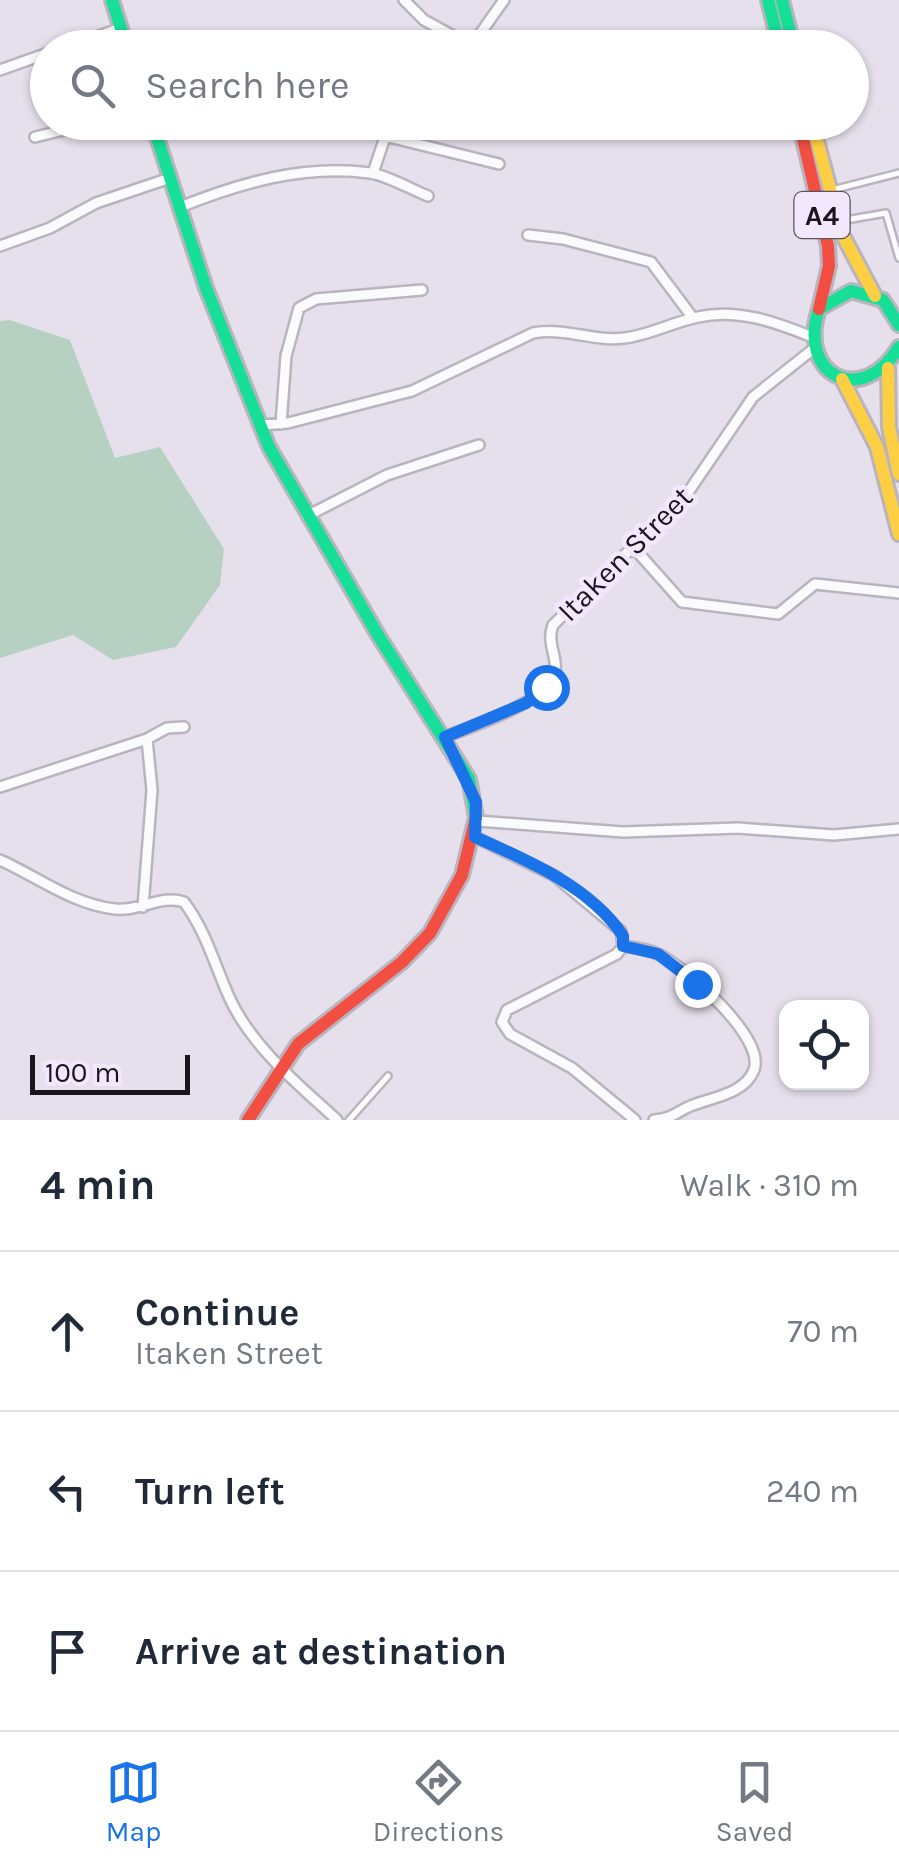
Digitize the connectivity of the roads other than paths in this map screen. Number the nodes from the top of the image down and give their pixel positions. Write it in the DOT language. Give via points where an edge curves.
graph roads {
  1 [pos="112,0"];
  2 [pos="404,0"];
  3 [pos="504,0"];
  4 [pos="768,0"];
  5 [pos="782,0"];
  6 [pos="120,28"];
  7 [pos="114,30"];
  8 [pos="441,30"];
  9 [pos="483,30"];
  10 [pos="776,30"];
  11 [pos="790,30"];
  12 [pos="30,60"];
  13 [pos="0,70"];
  14 [pos="158,140"];
  15 [pos="384,140"];
  16 [pos="401,140"];
  17 [pos="803,140"];
  18 [pos="816,140"];
  19 [pos="499,164"];
  20 [pos="373,173"];
  21 [pos="899,173"];
  22 [pos="170,178"];
  23 [pos="829,191"];
  24 [pos="428,196"];
  25 [pos="180,207"];
  26 [pos="837,222"];
  27 [pos="528,235"];
  28 [pos="0,246"];
  29 [pos="899,258"];
  30 [pos="422,290"];
  31 [pos="875,296"];
  32 [pos="894,306"];
  33 [pos="819,309"];
  34 [pos="693,318"];
  35 [pos="899,324"];
  36 [pos="811,343"];
  37 [pos="899,348"];
  38 [pos="888,368"];
  39 [pos="842,379"];
  40 [pos="281,424"];
  41 [pos="260,425"];
  42 [pos="479,445"];
  43 [pos="896,446"];
  44 [pos="899,474"];
  45 [pos="307,516"];
  46 [pos="899,534"];
  47 [pos="634,548"];
  48 [pos="899,593"];
  49 [pos="184,727"];
  50 [pos="445,737"];
  51 [pos="148,739"];
  52 [pos="0,787"];
  53 [pos="478,821"];
  54 [pos="899,829"];
  55 [pos="475,837"];
  56 [pos="0,860"];
  57 [pos="143,907"];
  58 [pos="623,946"];
  59 [pos="279,1067"];
  60 [pos="388,1076"];
  61 [pos="248,1120"];
  62 [pos="337,1120"];
  63 [pos="349,1120"];
  64 [pos="635,1120"];
  65 [pos="654,1120"];
  1 -- 6 [label="main road"];
  2 -- 8 [label="street"];
  3 -- 9 [label="street"];
  4 -- 10 [label="main road"];
  5 -- 11 [label="main road"];
  6 -- 7 [label="street"];
  12 -- 13 [label="street"];
  14 -- 22 [label="main road"];
  15 -- 20 [label="street"];
  16 -- 19 [label="street"];
  17 -- 33 [label="main road, A4" via="830,266"];
  18 -- 23 [label="main road, A4"];
  20 -- 24 [label="street"];
  20 -- 25 [label="street" via="260,178"];
  21 -- 23 [label="lane"];
  22 -- 25 [label="main road"];
  22 -- 28 [label="street"];
  23 -- 26 [label="main road, A4"];
  25 -- 41 [label="main road"];
  26 -- 29 [label="lane" via="886,213"];
  26 -- 31 [label="main road, A4" via="850,261"];
  27 -- 34 [label="street" via="651,262"];
  30 -- 40 [label="street" via="316,299 299,308 286,356"];
  31 -- 32 [label="main road, A4"];
  31 -- 33 [label="main road" via="838,294"];
  32 -- 35 [label="main road, A4"];
  33 -- 36 [label="main road, A4"];
  34 -- 36 [label="street" via="758,318"];
  34 -- 40 [label="street" via="627,338 572,330 533,333 425,386"];
  36 -- 39 [label="main road" via="819,362"];
  36 -- 47 [label="street, Itaken Street" via="753,397 688,494"];
  37 -- 38 [label="main road"];
  38 -- 39 [label="main road" via="858,381"];
  38 -- 43 [label="main road"];
  39 -- 46 [label="main road" via="877,446"];
  40 -- 41 [label="street"];
  41 -- 45 [label="main road"];
  42 -- 45 [label="street" via="387,475"];
  43 -- 44 [label="main road"];
  45 -- 50 [label="main road"];
  47 -- 48 [label="street" via="671,595 690,605 778,614 815,584"];
  47 -- 50 [label="street, Itaken Street" via="553,626 556,668 546,687 526,703"];
  49 -- 51 [label="street"];
  50 -- 53 [label="main road" via="469,779"];
  51 -- 52 [label="street"];
  51 -- 57 [label="street" via="152,790"];
  53 -- 54 [label="street" via="623,832 738,828 834,835"];
  53 -- 55 [label="main road"];
  55 -- 58 [label="street" via="555,876 610,919"];
  55 -- 59 [label="main road" via="446,907 421,944 317,1025"];
  56 -- 57 [label="street" via="98,906"];
  57 -- 59 [label="street" via="184,902 239,1015"];
  58 -- 64 [label="street" via="507,1010 502,1022"];
  58 -- 65 [label="street" via="658,954 697,984 746,1036 754,1060 751,1075 729,1095"];
  59 -- 61 [label="main road"];
  59 -- 62 [label="street"];
  60 -- 63 [label="lane"];
}
